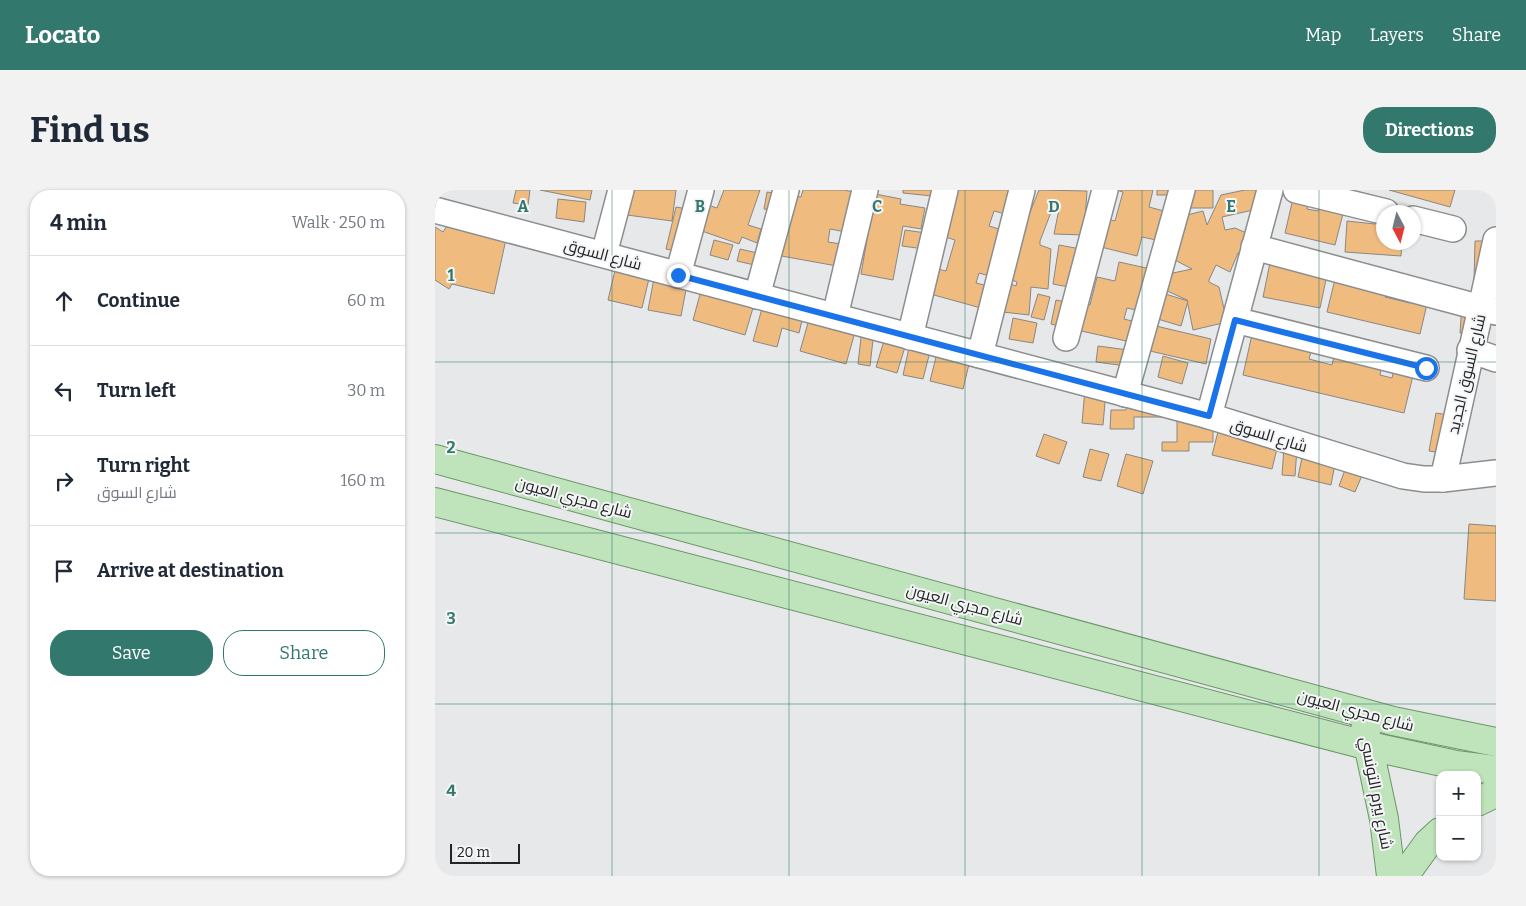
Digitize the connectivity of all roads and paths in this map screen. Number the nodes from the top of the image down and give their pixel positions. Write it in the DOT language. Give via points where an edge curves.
graph roads {
  1 [pos="621,190"];
  2 [pos="701,190"];
  3 [pos="786,190"];
  4 [pos="865,190"];
  5 [pos="945,190"];
  6 [pos="1021,190"];
  7 [pos="1105,190"];
  8 [pos="1182,190"];
  9 [pos="1270,190"];
  10 [pos="1296,190"];
  11 [pos="1376,209"];
  12 [pos="435,210"];
  13 [pos="1421,221"];
  14 [pos="1453,229"];
  15 [pos="1496,240"];
  16 [pos="1255,248"];
  17 [pos="603,254"];
  18 [pos="678,275"];
  19 [pos="757,296"];
  20 [pos="1489,310"];
  21 [pos="835,316"];
  22 [pos="1235,320"];
  23 [pos="910,337"];
  24 [pos="1066,338"];
  25 [pos="1470,350"];
  26 [pos="980,355"];
  27 [pos="1496,359"];
  28 [pos="1426,368"];
  29 [pos="1125,394"];
  30 [pos="1209,416"];
  31 [pos="435,459"];
  32 [pos="1496,473"];
  33 [pos="1443,479"];
  34 [pos="435,502"];
  35 [pos="1359,711"];
  36 [pos="1496,742"];
  37 [pos="1369,746"];
  38 [pos="1496,770"];
  39 [pos="1496,793"];
  40 [pos="1481,800"];
  41 [pos="1436,836"];
  42 [pos="1391,876"];
  43 [pos="1404,876"];
  1 -- 17 [label="street"];
  2 -- 18 [label="street"];
  3 -- 19 [label="street"];
  4 -- 21 [label="street"];
  5 -- 23 [label="street"];
  6 -- 26 [label="street"];
  7 -- 24 [label="street"];
  8 -- 29 [label="street"];
  9 -- 16 [label="street"];
  10 -- 11 [label="street"];
  12 -- 17 [label="street, شارع السوق"];
  13 -- 14 [label="street"];
  15 -- 20 [label="street, شارع السوق الجديد"];
  16 -- 20 [label="street"];
  16 -- 22 [label="street"];
  17 -- 18 [label="street, شارع السوق"];
  18 -- 19 [label="street, شارع السوق"];
  19 -- 21 [label="street, شارع السوق"];
  20 -- 25 [label="street, شارع السوق الجديد"];
  21 -- 23 [label="street, شارع السوق"];
  22 -- 28 [label="street"];
  22 -- 30 [label="street"];
  23 -- 26 [label="street, شارع السوق"];
  25 -- 27 [label="street"];
  25 -- 33 [label="street, شارع السوق الجديد"];
  26 -- 29 [label="street, شارع السوق"];
  29 -- 30 [label="street, شارع السوق"];
  30 -- 33 [label="street, شارع السوق" via="1403,476"];
  31 -- 35 [label="main road, شارع مجري العيون"];
  32 -- 33 [label="street, شارع السوق"];
  34 -- 37 [label="main road, شارع مجري العيون"];
  35 -- 36 [label="main road, شارع مجري العيون"];
  35 -- 37 [label="main road, شارع بيرم التونسي"];
  37 -- 38 [label="main road, شارع مجري العيون" via="1456,765"];
  37 -- 42 [label="main road, شارع بيرم التونسي" via="1384,819"];
  39 -- 40 [label="main road"];
  41 -- 43 [label="main road, شارع بيرم التونسي"];
}
